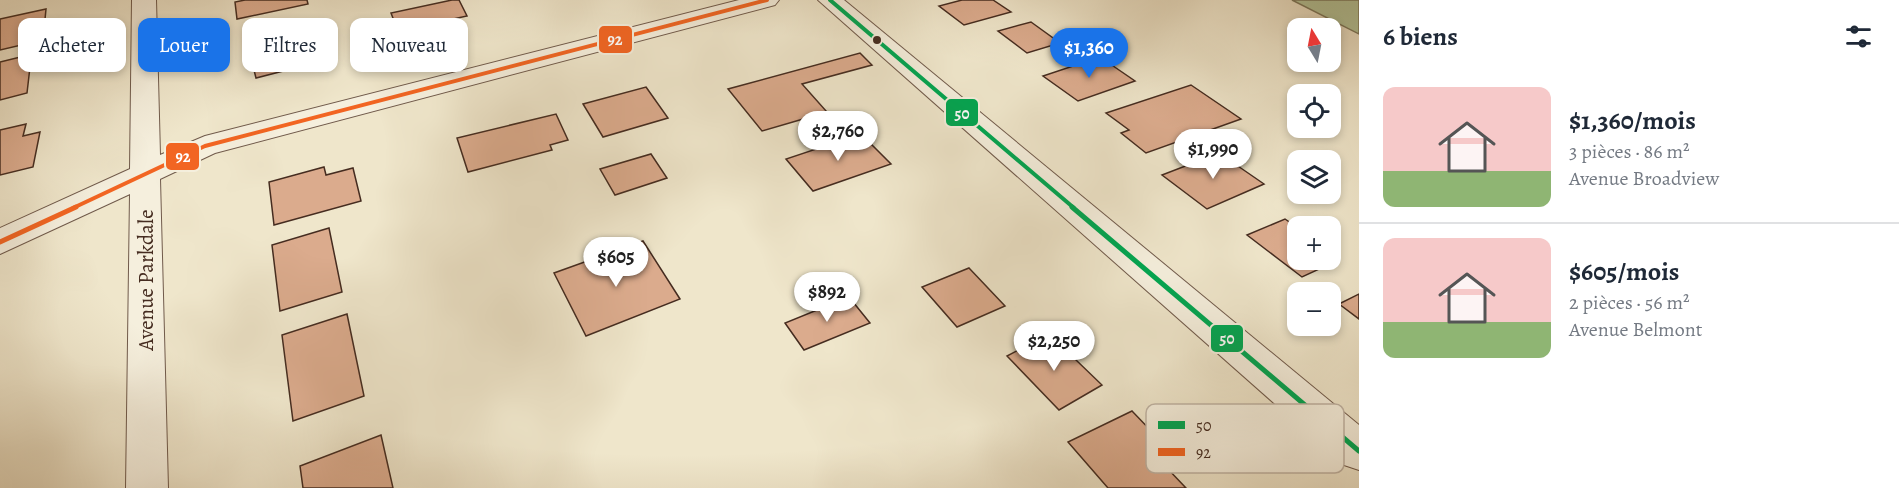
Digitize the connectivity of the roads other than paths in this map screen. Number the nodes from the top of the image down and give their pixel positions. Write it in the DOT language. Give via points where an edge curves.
graph roads {
  1 [pos="144,0"];
  2 [pos="767,0"];
  3 [pos="830,0"];
  4 [pos="145,172"];
  5 [pos="0,242"];
  6 [pos="1304,404"];
  7 [pos="1344,438"];
  8 [pos="1359,451"];
  9 [pos="147,488"];
  1 -- 4 [label="street, Avenue Parkdale"];
  2 -- 4 [label="street" via="205,146"];
  3 -- 6 [label="street"];
  4 -- 5 [label="street"];
  4 -- 9 [label="street, Avenue Parkdale"];
  7 -- 8 [label="street"];
}
